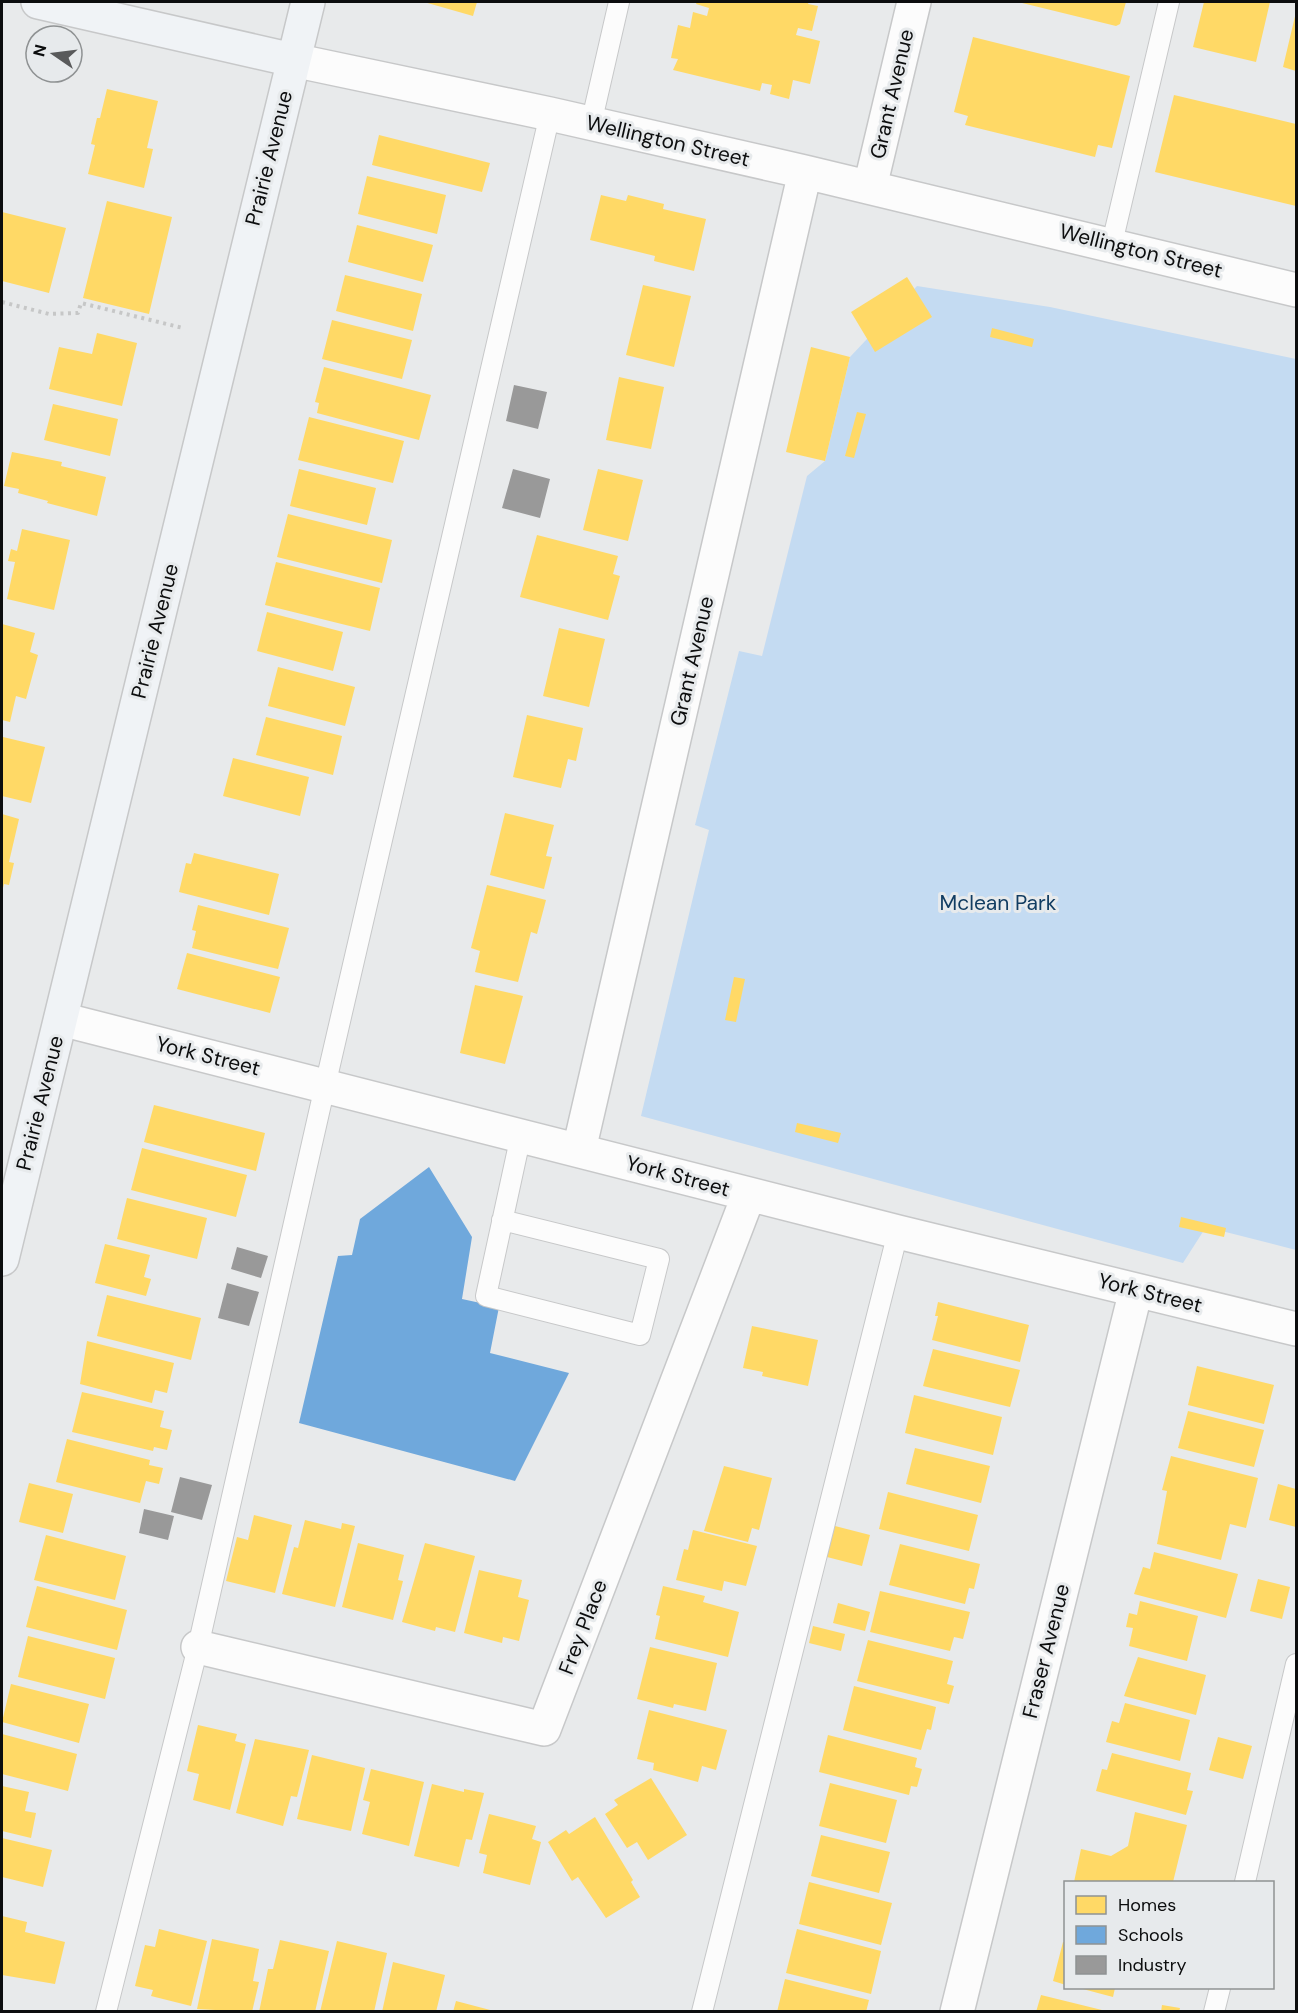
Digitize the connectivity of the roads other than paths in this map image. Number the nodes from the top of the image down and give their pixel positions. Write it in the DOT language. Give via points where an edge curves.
graph roads {
  1 [pos="308,2"];
  2 [pos="619,2"];
  3 [pos="914,2"];
  4 [pos="1169,2"];
  5 [pos="47,3"];
  6 [pos="293,60"];
  7 [pos="550,114"];
  8 [pos="591,124"];
  9 [pos="805,172"];
  10 [pos="870,187"];
  11 [pos="1112,243"];
  12 [pos="1296,290"];
  13 [pos="61,1019"];
  14 [pos="325,1086"];
  15 [pos="521,1135"];
  16 [pos="579,1150"];
  17 [pos="749,1194"];
  18 [pos="502,1220"];
  19 [pos="898,1232"];
  20 [pos="2,1260"];
  21 [pos="1136,1290"];
  22 [pos="1296,1329"];
  23 [pos="198,1647"];
  24 [pos="1296,1664"];
  25 [pos="1245,1881"];
  26 [pos="1220,1989"];
  27 [pos="106,2012"];
  28 [pos="702,2012"];
  29 [pos="957,2012"];
  30 [pos="1214,2012"];
  1 -- 6 [label="main road, Prairie Avenue"];
  2 -- 8 [label="lane"];
  3 -- 10 [label="street, Grant Avenue"];
  4 -- 11 [label="lane"];
  5 -- 6 [label="main road, Wellington Street"];
  6 -- 7 [label="street, Wellington Street"];
  6 -- 13 [label="main road, Prairie Avenue"];
  7 -- 8 [label="street, Wellington Street"];
  7 -- 14 [label="lane"];
  8 -- 9 [label="street, Wellington Street"];
  9 -- 10 [label="street, Wellington Street"];
  9 -- 16 [label="street, Grant Avenue"];
  10 -- 11 [label="street, Wellington Street"];
  11 -- 12 [label="street, Wellington Street"];
  13 -- 14 [label="street, York Street"];
  13 -- 20 [label="main road, Prairie Avenue"];
  14 -- 15 [label="street, York Street"];
  14 -- 23 [label="lane"];
  15 -- 16 [label="street, York Street"];
  15 -- 18 [label="lane"];
  16 -- 17 [label="street, York Street"];
  17 -- 19 [label="street, York Street"];
  17 -- 23 [label="street, Frey Place" via="544,1729"];
  18 -- 18 [label="lane" via="659,1259 640,1335 486,1296"];
  19 -- 21 [label="street, York Street"];
  19 -- 28 [label="lane"];
  21 -- 22 [label="street, York Street"];
  21 -- 29 [label="street, Fraser Avenue"];
  23 -- 27 [label="lane"];
  24 -- 25 [label="lane"];
  26 -- 30 [label="lane"];
}
